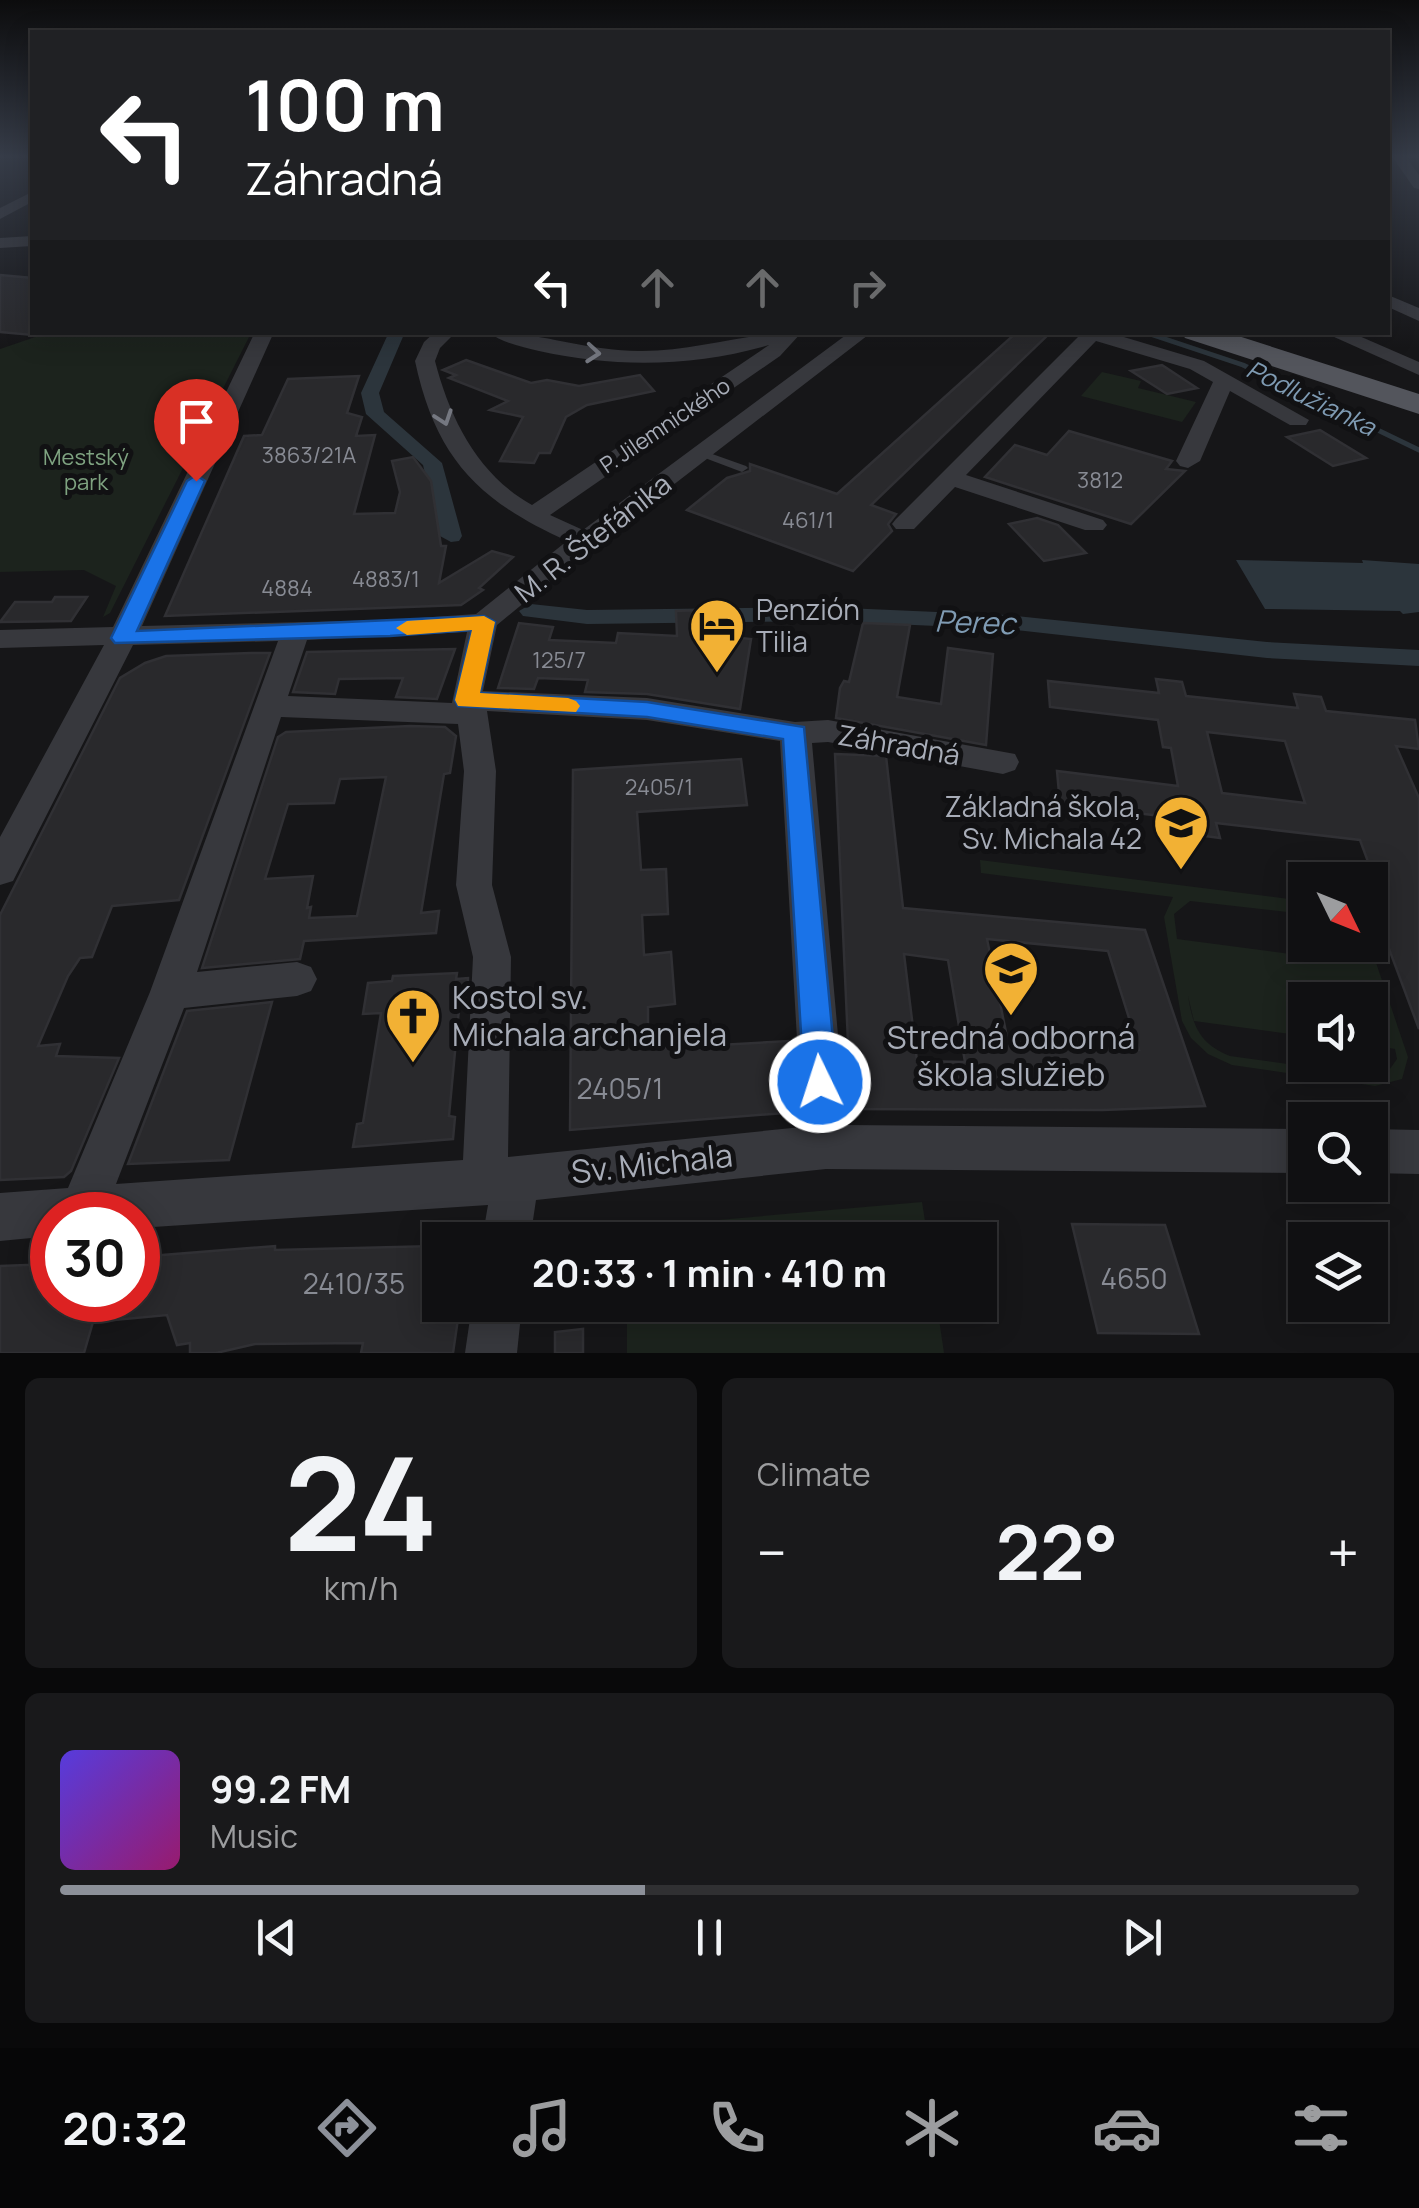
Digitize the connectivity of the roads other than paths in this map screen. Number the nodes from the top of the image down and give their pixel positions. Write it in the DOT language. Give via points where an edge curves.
graph roads {
  1 [pos="30,241"];
  2 [pos="0,243"];
  3 [pos="1390,301"];
  4 [pos="1419,315"];
  5 [pos="264,335"];
  6 [pos="444,335"];
  7 [pos="509,335"];
  8 [pos="780,335"];
  9 [pos="789,335"];
  10 [pos="859,335"];
  11 [pos="1087,335"];
  12 [pos="1096,335"];
  13 [pos="1204,335"];
  14 [pos="1231,335"];
  15 [pos="1339,335"];
  16 [pos="1419,369"];
  17 [pos="1224,380"];
  18 [pos="1419,390"];
  19 [pos="1419,404"];
  20 [pos="1298,420"];
  21 [pos="701,453"];
  22 [pos="1188,462"];
  23 [pos="742,468"];
  24 [pos="949,476"];
  25 [pos="532,514"];
  26 [pos="902,523"];
  27 [pos="1094,525"];
  28 [pos="585,540"];
  29 [pos="484,622"];
  30 [pos="294,632"];
  31 [pos="122,638"];
  32 [pos="0,640"];
  33 [pos="270,706"];
  34 [pos="470,707"];
  35 [pos="795,732"];
  36 [pos="1004,762"];
  37 [pos="0,871"];
  38 [pos="297,980"];
  39 [pos="170,992"];
  40 [pos="826,1147"];
  41 [pos="1288,1150"];
  42 [pos="1388,1151"];
  43 [pos="1419,1152"];
  44 [pos="500,1180"];
  45 [pos="89,1192"];
  46 [pos="160,1203"];
  47 [pos="30,1214"];
  48 [pos="0,1217"];
  49 [pos="504,1222"];
  50 [pos="495,1322"];
  51 [pos="490,1353"];
  1 -- 2 [label="street"];
  3 -- 4 [label="street"];
  5 -- 31 [label="street"];
  6 -- 25 [label="street, one-way" via="425,361 452,438 468,468 502,500"];
  7 -- 8 [label="street, one-way" via="566,351 632,356 712,352"];
  9 -- 25 [label="street, P. Jilemnického" via="774,352"];
  10 -- 21 [label="street, M. R. Štefánika"];
  11 -- 24 [label="street"];
  12 -- 17 [label="street" via="1198,365"];
  13 -- 19 [label="main road"];
  14 -- 18 [label="main road"];
  15 -- 16 [label="street"];
  17 -- 20 [label="street"];
  17 -- 22 [label="street"];
  21 -- 23 [label="lane"];
  21 -- 28 [label="street, M. R. Štefánika"];
  24 -- 26 [label="street"];
  24 -- 27 [label="street"];
  25 -- 28 [label="street"];
  28 -- 29 [label="street, M. R. Štefánika"];
  29 -- 30 [label="street"];
  29 -- 34 [label="street"];
  30 -- 31 [label="street"];
  30 -- 33 [label="street"];
  31 -- 32 [label="street"];
  31 -- 37 [label="street"];
  33 -- 34 [label="street, Záhradná"];
  33 -- 39 [label="street"];
  34 -- 35 [label="street, Záhradná" via="647,710"];
  34 -- 44 [label="street" via="480,771 474,885 492,957"];
  35 -- 36 [label="street, Záhradná"];
  35 -- 40 [label="street, Záhradná"];
  38 -- 39 [label="street"];
  39 -- 45 [label="street"];
  40 -- 41 [label="street, Sv. Michala"];
  40 -- 44 [label="street, Sv. Michala"];
  42 -- 43 [label="street"];
  44 -- 46 [label="street, Sv. Michala"];
  44 -- 49 [label="street"];
  47 -- 48 [label="street, Sv. Michala"];
  50 -- 51 [label="street"];
}
